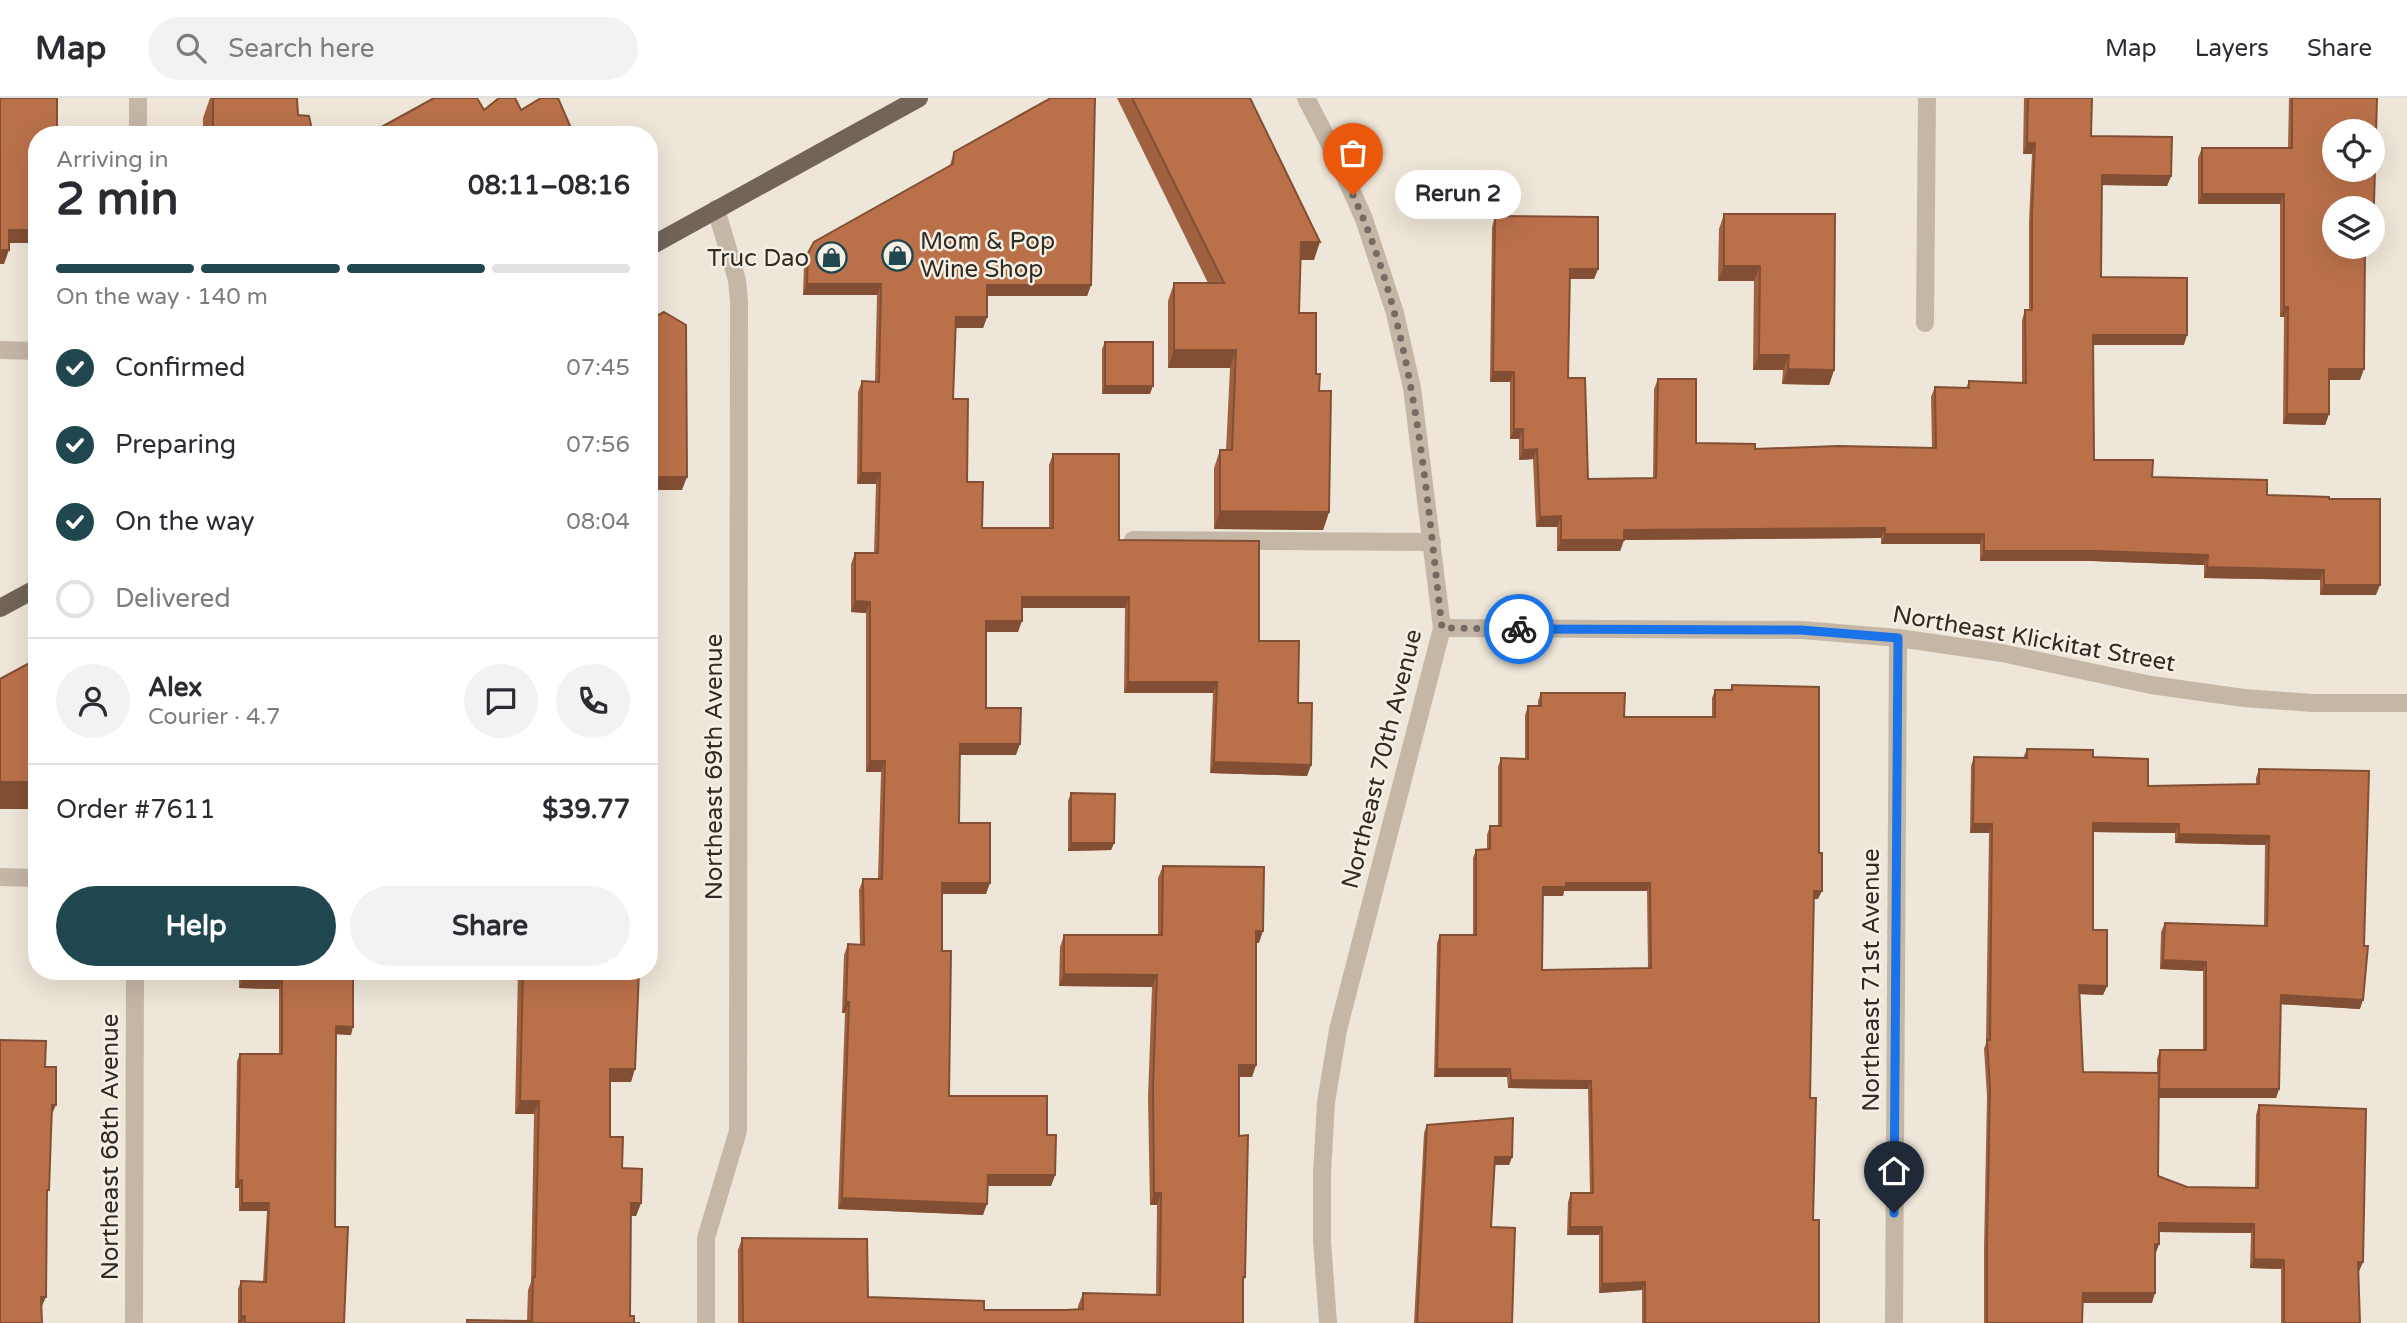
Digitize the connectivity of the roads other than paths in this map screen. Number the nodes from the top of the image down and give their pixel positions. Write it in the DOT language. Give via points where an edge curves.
graph roads {
  1 [pos="138,98"];
  2 [pos="919,98"];
  3 [pos="1306,98"];
  4 [pos="1927,98"];
  5 [pos="138,126"];
  6 [pos="716,209"];
  7 [pos="658,242"];
  8 [pos="1925,323"];
  9 [pos="0,350"];
  10 [pos="28,351"];
  11 [pos="1133,540"];
  12 [pos="1432,542"];
  13 [pos="28,593"];
  14 [pos="0,608"];
  15 [pos="1442,628"];
  16 [pos="1898,638"];
  17 [pos="2407,703"];
  18 [pos="0,877"];
  19 [pos="28,878"];
  20 [pos="135,980"];
  21 [pos="134,1323"];
  22 [pos="706,1323"];
  23 [pos="1328,1323"];
  24 [pos="1894,1323"];
  1 -- 5 [label="street"];
  2 -- 6 [label="main road"];
  3 -- 12 [label="street, Northeast 70th Avenue" via="1364,219 1386,281 1412,388"];
  4 -- 8 [label="street"];
  6 -- 7 [label="main road"];
  6 -- 22 [label="street, Northeast 69th Avenue" via="737,280 738,301 738,1132 706,1238"];
  9 -- 10 [label="street"];
  11 -- 12 [label="street"];
  12 -- 15 [label="street, Northeast 70th Avenue"];
  13 -- 14 [label="main road"];
  15 -- 16 [label="street, Northeast Klickitat Street" via="1801,630"];
  15 -- 23 [label="street, Northeast 70th Avenue" via="1338,1030 1326,1102 1322,1254"];
  16 -- 17 [label="street, Northeast Klickitat Street" via="2244,698"];
  16 -- 24 [label="street, Northeast 71st Avenue"];
  18 -- 19 [label="street"];
  20 -- 21 [label="street, Northeast 68th Avenue"];
}
